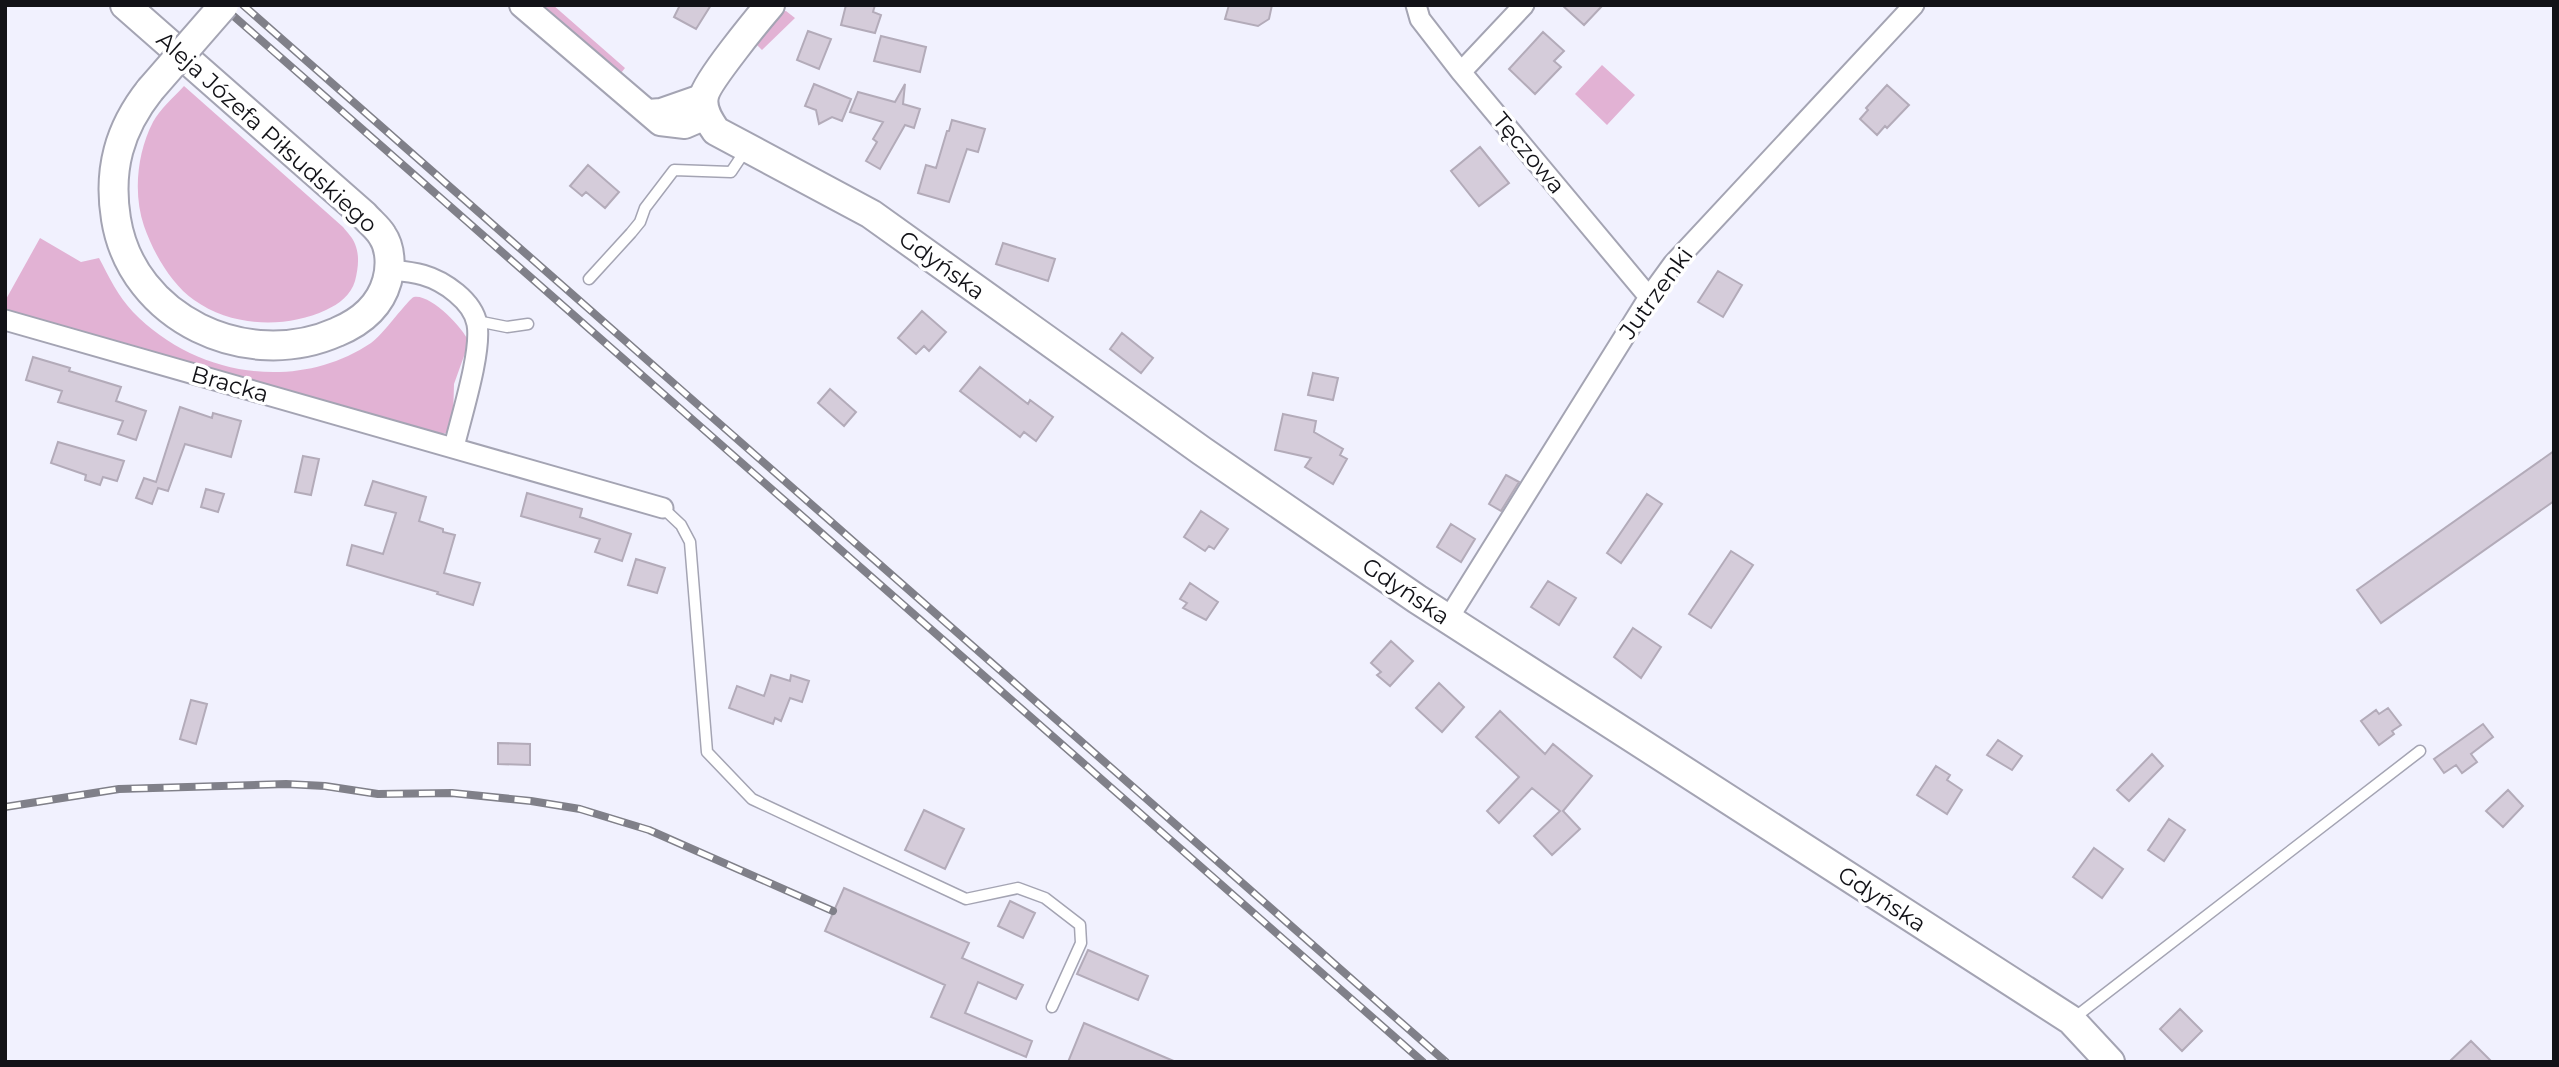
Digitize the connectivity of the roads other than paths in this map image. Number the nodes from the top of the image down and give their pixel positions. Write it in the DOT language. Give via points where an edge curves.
graph roads {
  1 [pos="125,5"];
  2 [pos="225,5"];
  3 [pos="522,5"];
  4 [pos="770,5"];
  5 [pos="1416,5"];
  6 [pos="1524,5"];
  7 [pos="1913,5"];
  8 [pos="1461,72"];
  9 [pos="705,106"];
  10 [pos="747,148"];
  11 [pos="390,270"];
  12 [pos="589,279"];
  13 [pos="1649,297"];
  14 [pos="5,320"];
  15 [pos="477,321"];
  16 [pos="528,324"];
  17 [pos="454,447"];
  18 [pos="663,508"];
  19 [pos="1448,619"];
  20 [pos="2420,751"];
  21 [pos="1052,1007"];
  22 [pos="2071,1020"];
  23 [pos="2110,1062"];
  1 -- 11 [label="main road, Aleja Józefa Piłsudskiego" via="364,215 384,236"];
  2 -- 11 [label="main road, bridge" via="150,90 127,123 117,149 112,199 119,239 137,276 185,322 214,336 244,344 284,345 311,342 369,313 384,293"];
  3 -- 9 [label="street" via="660,123 685,126"];
  4 -- 9 [label="main road" via="712,80"];
  5 -- 8 [label="street, Tęczowa" via="1420,19"];
  6 -- 8 [label="street"];
  7 -- 13 [label="street, Jutrzenki" via="1673,264"];
  8 -- 13 [label="street, Tęczowa"];
  9 -- 10 [label="main road, Gdyńska" via="716,131"];
  10 -- 12 [label="lane" via="731,172 674,170 640,222"];
  10 -- 19 [label="main road, Gdyńska" via="871,214 1202,451"];
  11 -- 15 [label="street" via="438,281 469,306"];
  13 -- 19 [label="street, Jutrzenki"];
  14 -- 17 [label="street, Bracka"];
  15 -- 16 [label="lane" via="507,327"];
  15 -- 17 [label="street" via="478,341"];
  17 -- 18 [label="street, Bracka"];
  18 -- 21 [label="lane" via="681,525 690,542 707,752 752,799 966,899 1018,888 1045,898 1080,925 1081,934"];
  19 -- 22 [label="main road, Gdyńska"];
  20 -- 22 [label="lane"];
  22 -- 23 [label="main road, Gdyńska"];
}
